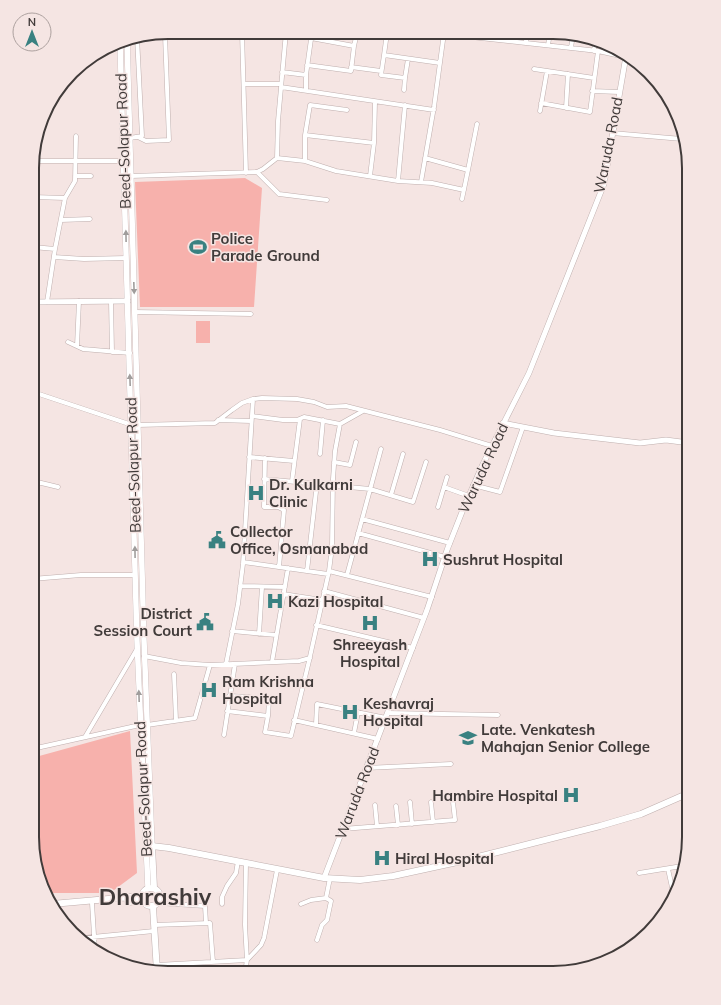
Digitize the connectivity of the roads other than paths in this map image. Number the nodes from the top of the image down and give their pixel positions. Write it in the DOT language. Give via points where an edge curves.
graph roads {
  1 [pos="165,39"];
  2 [pos="242,39"];
  3 [pos="285,39"];
  4 [pos="311,39"];
  5 [pos="316,39"];
  6 [pos="355,39"];
  7 [pos="386,39"];
  8 [pos="443,39"];
  9 [pos="496,39"];
  10 [pos="526,39"];
  11 [pos="549,39"];
  12 [pos="505,40"];
  13 [pos="572,40"];
  14 [pos="137,43"];
  15 [pos="526,43"];
  16 [pos="548,45"];
  17 [pos="127,46"];
  18 [pos="354,46"];
  19 [pos="595,46"];
  20 [pos="120,48"];
  21 [pos="571,48"];
  22 [pos="596,51"];
  23 [pos="614,54"];
  24 [pos="384,55"];
  25 [pos="408,59"];
  26 [pos="624,60"];
  27 [pos="440,63"];
  28 [pos="307,65"];
  29 [pos="351,67"];
  30 [pos="534,69"];
  31 [pos="381,71"];
  32 [pos="547,71"];
  33 [pos="282,72"];
  34 [pos="568,74"];
  35 [pos="306,75"];
  36 [pos="405,78"];
  37 [pos="594,78"];
  38 [pos="244,84"];
  39 [pos="281,85"];
  40 [pos="306,90"];
  41 [pos="404,90"];
  42 [pos="592,91"];
  43 [pos="619,92"];
  44 [pos="375,102"];
  45 [pos="540,103"];
  46 [pos="405,105"];
  47 [pos="566,108"];
  48 [pos="347,110"];
  49 [pos="434,110"];
  50 [pos="540,111"];
  51 [pos="477,124"];
  52 [pos="612,133"];
  53 [pos="305,135"];
  54 [pos="76,136"];
  55 [pos="138,137"];
  56 [pos="130,138"];
  57 [pos="679,139"];
  58 [pos="374,143"];
  59 [pos="277,158"];
  60 [pos="425,158"];
  61 [pos="39,161"];
  62 [pos="75,161"];
  63 [pos="124,161"];
  64 [pos="304,161"];
  65 [pos="468,170"];
  66 [pos="257,172"];
  67 [pos="246,173"];
  68 [pos="75,176"];
  69 [pos="91,176"];
  70 [pos="131,176"];
  71 [pos="370,176"];
  72 [pos="398,181"];
  73 [pos="421,182"];
  74 [pos="464,190"];
  75 [pos="39,196"];
  76 [pos="65,198"];
  77 [pos="462,199"];
  78 [pos="327,200"];
  79 [pos="90,219"];
  80 [pos="61,220"];
  81 [pos="39,248"];
  82 [pos="55,249"];
  83 [pos="54,257"];
  84 [pos="126,258"];
  85 [pos="79,301"];
  86 [pos="111,301"];
  87 [pos="128,301"];
  88 [pos="39,302"];
  89 [pos="47,302"];
  90 [pos="135,312"];
  91 [pos="251,314"];
  92 [pos="68,342"];
  93 [pos="77,346"];
  94 [pos="112,352"];
  95 [pos="130,353"];
  96 [pos="39,394"];
  97 [pos="253,399"];
  98 [pos="363,411"];
  99 [pos="252,416"];
  100 [pos="300,419"];
  101 [pos="218,420"];
  102 [pos="323,420"];
  103 [pos="251,421"];
  104 [pos="504,423"];
  105 [pos="340,424"];
  106 [pos="135,425"];
  107 [pos="523,427"];
  108 [pos="356,442"];
  109 [pos="682,442"];
  110 [pos="492,446"];
  111 [pos="381,449"];
  112 [pos="320,454"];
  113 [pos="403,454"];
  114 [pos="249,457"];
  115 [pos="265,458"];
  116 [pos="294,461"];
  117 [pos="334,462"];
  118 [pos="426,462"];
  119 [pos="447,476"];
  120 [pos="264,479"];
  121 [pos="292,481"];
  122 [pos="39,483"];
  123 [pos="317,483"];
  124 [pos="333,485"];
  125 [pos="473,485"];
  126 [pos="58,487"];
  127 [pos="444,487"];
  128 [pos="370,489"];
  129 [pos="391,495"];
  130 [pos="469,496"];
  131 [pos="438,507"];
  132 [pos="362,519"];
  133 [pos="358,533"];
  134 [pos="450,543"];
  135 [pos="445,557"];
  136 [pos="243,562"];
  137 [pos="279,567"];
  138 [pos="288,568"];
  139 [pos="307,571"];
  140 [pos="328,572"];
  141 [pos="135,575"];
  142 [pos="347,575"];
  143 [pos="39,578"];
  144 [pos="240,586"];
  145 [pos="262,587"];
  146 [pos="285,587"];
  147 [pos="324,591"];
  148 [pos="283,594"];
  149 [pos="432,597"];
  150 [pos="322,600"];
  151 [pos="424,618"];
  152 [pos="316,624"];
  153 [pos="232,631"];
  154 [pos="259,634"];
  155 [pos="276,636"];
  156 [pos="137,648"];
  157 [pos="413,648"];
  158 [pos="144,656"];
  159 [pos="310,658"];
  160 [pos="272,662"];
  161 [pos="226,664"];
  162 [pos="235,664"];
  163 [pos="210,666"];
  164 [pos="174,674"];
  165 [pos="229,696"];
  166 [pos="227,712"];
  167 [pos="358,712"];
  168 [pos="498,715"];
  169 [pos="268,716"];
  170 [pos="387,716"];
  171 [pos="176,720"];
  172 [pos="294,720"];
  173 [pos="316,724"];
  174 [pos="143,725"];
  175 [pos="354,733"];
  176 [pos="224,735"];
  177 [pos="85,737"];
  178 [pos="378,739"];
  179 [pos="39,747"];
  180 [pos="451,764"];
  181 [pos="366,768"];
  182 [pos="682,796"];
  183 [pos="410,802"];
  184 [pos="431,802"];
  185 [pos="453,802"];
  186 [pos="375,805"];
  187 [pos="396,806"];
  188 [pos="433,822"];
  189 [pos="412,824"];
  190 [pos="398,825"];
  191 [pos="377,826"];
  192 [pos="343,829"];
  193 [pos="152,846"];
  194 [pos="238,862"];
  195 [pos="246,863"];
  196 [pos="679,866"];
  197 [pos="668,868"];
  198 [pos="277,870"];
  199 [pos="639,873"];
  200 [pos="327,878"];
  201 [pos="672,887"];
  202 [pos="151,888"];
  203 [pos="326,898"];
  204 [pos="142,899"];
  205 [pos="92,903"];
  206 [pos="222,904"];
  207 [pos="301,904"];
  208 [pos="58,905"];
  209 [pos="58,905"];
  210 [pos="156,905"];
  211 [pos="206,923"];
  212 [pos="154,928"];
  213 [pos="94,936"];
  214 [pos="87,937"];
  215 [pos="317,940"];
  216 [pos="94,943"];
  217 [pos="247,960"];
  218 [pos="213,962"];
  219 [pos="157,965"];
  220 [pos="181,966"];
  221 [pos="246,966"];
  1 -- 55 [label="street" via="169,140 146,141"];
  2 -- 38 [label="street"];
  3 -- 33 [label="street"];
  4 -- 28 [label="street"];
  5 -- 18 [label="street"];
  6 -- 18 [label="street"];
  7 -- 24 [label="street"];
  8 -- 27 [label="street"];
  9 -- 12 [label="street"];
  10 -- 15 [label="street"];
  11 -- 16 [label="street"];
  12 -- 15 [label="street"];
  13 -- 21 [label="street"];
  14 -- 55 [label="street" via="142,136"];
  15 -- 16 [label="street"];
  16 -- 21 [label="street"];
  17 -- 56 [label="main road, Beed-Solapur Road"];
  18 -- 29 [label="street"];
  19 -- 22 [label="street"];
  20 -- 63 [label="main road, Beed-Solapur Road"];
  21 -- 22 [label="street"];
  22 -- 23 [label="street"];
  22 -- 37 [label="street"];
  24 -- 25 [label="street"];
  24 -- 31 [label="street"];
  25 -- 27 [label="street"];
  25 -- 36 [label="street"];
  26 -- 43 [label="street, Waruda Road"];
  27 -- 49 [label="street"];
  28 -- 29 [label="street" via="351,71"];
  28 -- 35 [label="street"];
  29 -- 31 [label="street"];
  30 -- 32 [label="street"];
  31 -- 36 [label="street" via="381,76"];
  32 -- 34 [label="street"];
  32 -- 45 [label="street"];
  33 -- 35 [label="street"];
  33 -- 39 [label="street"];
  34 -- 37 [label="street"];
  34 -- 47 [label="street"];
  35 -- 40 [label="street"];
  36 -- 41 [label="street"];
  37 -- 42 [label="street"];
  38 -- 39 [label="street"];
  38 -- 67 [label="street"];
  39 -- 40 [label="street"];
  39 -- 59 [label="street"];
  40 -- 44 [label="street"];
  42 -- 43 [label="street"];
  42 -- 47 [label="street" via="590,112"];
  43 -- 52 [label="street, Waruda Road"];
  44 -- 46 [label="street"];
  44 -- 58 [label="street"];
  45 -- 47 [label="street"];
  45 -- 50 [label="street"];
  46 -- 49 [label="street"];
  46 -- 72 [label="street"];
  48 -- 53 [label="street" via="310,105"];
  49 -- 60 [label="street"];
  51 -- 65 [label="street"];
  52 -- 57 [label="street"];
  52 -- 104 [label="street, Waruda Road" via="604,184 528,373"];
  53 -- 58 [label="street"];
  53 -- 64 [label="street"];
  54 -- 62 [label="street"];
  55 -- 56 [label="street"];
  56 -- 70 [label="main road, Beed-Solapur Road"];
  58 -- 71 [label="street"];
  59 -- 64 [label="street"];
  59 -- 66 [label="street"];
  60 -- 65 [label="street"];
  60 -- 73 [label="street"];
  61 -- 62 [label="street"];
  62 -- 63 [label="street"];
  62 -- 68 [label="street"];
  84 -- 63 [label="main road, Beed-Solapur Road, one-way"];
  64 -- 71 [label="street" via="336,171"];
  65 -- 74 [label="street"];
  66 -- 67 [label="street"];
  66 -- 78 [label="street" via="278,194"];
  67 -- 70 [label="street"];
  68 -- 69 [label="street"];
  68 -- 76 [label="street" via="75,181"];
  70 -- 90 [label="main road, Beed-Solapur Road, one-way"];
  71 -- 72 [label="street"];
  72 -- 73 [label="street"];
  73 -- 74 [label="street"];
  74 -- 77 [label="street"];
  75 -- 76 [label="street"];
  76 -- 80 [label="street"];
  79 -- 80 [label="street"];
  80 -- 82 [label="street"];
  81 -- 82 [label="street"];
  82 -- 83 [label="street"];
  83 -- 84 [label="street"];
  83 -- 89 [label="street"];
  84 -- 87 [label="main road, Beed-Solapur Road"];
  85 -- 86 [label="street"];
  85 -- 89 [label="street"];
  85 -- 93 [label="street"];
  86 -- 87 [label="street"];
  86 -- 94 [label="street"];
  87 -- 95 [label="main road, Beed-Solapur Road"];
  88 -- 89 [label="street"];
  90 -- 91 [label="street"];
  90 -- 106 [label="main road, Beed-Solapur Road"];
  92 -- 93 [label="street"];
  93 -- 94 [label="street"];
  94 -- 95 [label="street"];
  106 -- 95 [label="main road, Beed-Solapur Road, one-way"];
  96 -- 106 [label="street"];
  97 -- 98 [label="street" via="297,399 327,407 346,406"];
  97 -- 99 [label="street"];
  97 -- 101 [label="street"];
  98 -- 105 [label="street"];
  98 -- 110 [label="street"];
  99 -- 100 [label="street" via="283,420"];
  99 -- 103 [label="street"];
  100 -- 102 [label="street" via="304,417"];
  100 -- 116 [label="street"];
  101 -- 103 [label="street"];
  101 -- 106 [label="street" via="215,423"];
  102 -- 105 [label="street"];
  102 -- 112 [label="street"];
  103 -- 114 [label="street"];
  104 -- 107 [label="street"];
  104 -- 110 [label="street, Waruda Road"];
  105 -- 117 [label="street"];
  141 -- 106 [label="main road, Beed-Solapur Road, one-way"];
  106 -- 158 [label="main road, Beed-Solapur Road"];
  107 -- 109 [label="street" via="574,436 640,443 666,440"];
  107 -- 125 [label="street" via="500,492"];
  108 -- 117 [label="street" via="350,465"];
  110 -- 125 [label="street, Waruda Road"];
  111 -- 128 [label="street"];
  113 -- 129 [label="street"];
  114 -- 115 [label="street"];
  114 -- 136 [label="street"];
  115 -- 116 [label="street"];
  115 -- 120 [label="street"];
  116 -- 121 [label="street"];
  117 -- 124 [label="street"];
  118 -- 129 [label="street" via="413,502"];
  119 -- 127 [label="street"];
  120 -- 121 [label="street"];
  120 -- 137 [label="street" via="264,507 278,507 284,510"];
  121 -- 123 [label="street"];
  122 -- 126 [label="street"];
  123 -- 124 [label="street"];
  123 -- 139 [label="street"];
  124 -- 128 [label="street"];
  124 -- 140 [label="street" via="332,547"];
  125 -- 130 [label="street, Waruda Road"];
  127 -- 130 [label="street"];
  127 -- 131 [label="street"];
  128 -- 129 [label="street"];
  128 -- 132 [label="street"];
  130 -- 134 [label="street, Waruda Road"];
  132 -- 133 [label="street"];
  132 -- 134 [label="street"];
  133 -- 135 [label="street"];
  133 -- 142 [label="street"];
  134 -- 135 [label="street, Waruda Road"];
  135 -- 149 [label="street, Waruda Road"];
  136 -- 137 [label="street"];
  136 -- 144 [label="street"];
  137 -- 138 [label="street"];
  138 -- 139 [label="street"];
  138 -- 146 [label="street"];
  139 -- 140 [label="street"];
  140 -- 142 [label="street"];
  140 -- 147 [label="street"];
  141 -- 143 [label="street"];
  141 -- 156 [label="main road, Beed-Solapur Road"];
  142 -- 149 [label="street"];
  144 -- 145 [label="street"];
  144 -- 153 [label="street"];
  145 -- 146 [label="street"];
  145 -- 154 [label="street"];
  146 -- 148 [label="street"];
  147 -- 150 [label="street"];
  147 -- 151 [label="street"];
  148 -- 150 [label="street"];
  148 -- 155 [label="street"];
  149 -- 151 [label="street, Waruda Road"];
  150 -- 152 [label="street"];
  151 -- 157 [label="street, Waruda Road"];
  152 -- 157 [label="street"];
  152 -- 159 [label="street"];
  153 -- 154 [label="street"];
  153 -- 161 [label="street"];
  154 -- 155 [label="street"];
  155 -- 160 [label="street"];
  174 -- 156 [label="main road, Beed-Solapur Road, one-way"];
  156 -- 177 [label="street"];
  157 -- 170 [label="street, Waruda Road"];
  158 -- 163 [label="street"];
  158 -- 174 [label="main road, Beed-Solapur Road"];
  159 -- 160 [label="street"];
  159 -- 172 [label="street"];
  160 -- 162 [label="street"];
  161 -- 162 [label="street"];
  161 -- 163 [label="street"];
  162 -- 165 [label="street"];
  163 -- 171 [label="street" via="195,718"];
  164 -- 171 [label="street"];
  165 -- 166 [label="street"];
  165 -- 169 [label="street" via="269,700"];
  166 -- 169 [label="street"];
  166 -- 176 [label="street"];
  167 -- 170 [label="street"];
  167 -- 173 [label="street" via="317,704"];
  167 -- 175 [label="street"];
  168 -- 170 [label="street"];
  169 -- 172 [label="street" via="265,732 290,736"];
  170 -- 178 [label="street, Waruda Road"];
  171 -- 174 [label="street"];
  172 -- 173 [label="street"];
  173 -- 175 [label="street"];
  174 -- 177 [label="street"];
  174 -- 193 [label="main road, Beed-Solapur Road"];
  174 -- 202 [label="main road, Beed-Solapur Road"];
  175 -- 178 [label="street"];
  177 -- 179 [label="street"];
  178 -- 181 [label="street, Waruda Road"];
  180 -- 181 [label="street"];
  181 -- 192 [label="street, Waruda Road"];
  182 -- 200 [label="main road" via="634,816 462,861 393,876 360,880"];
  183 -- 189 [label="street"];
  184 -- 188 [label="street"];
  185 -- 188 [label="street" via="455,820"];
  186 -- 191 [label="street"];
  187 -- 190 [label="street"];
  188 -- 189 [label="street"];
  189 -- 190 [label="street"];
  190 -- 191 [label="street"];
  191 -- 192 [label="street"];
  192 -- 200 [label="street, Waruda Road"];
  193 -- 194 [label="main road"];
  193 -- 202 [label="main road"];
  194 -- 195 [label="main road"];
  194 -- 206 [label="street" via="236,873 222,897"];
  195 -- 198 [label="main road"];
  195 -- 217 [label="street"];
  196 -- 197 [label="street"];
  197 -- 199 [label="street"];
  197 -- 201 [label="street"];
  198 -- 200 [label="main road"];
  198 -- 217 [label="street" via="264,938"];
  200 -- 203 [label="street"];
  202 -- 204 [label="main road" via="143,892"];
  202 -- 210 [label="main road" via="160,894 160,900"];
  203 -- 207 [label="street"];
  203 -- 215 [label="street" via="331,901 327,920 322,925"];
  204 -- 205 [label="main road"];
  204 -- 208 [label="main road"];
  204 -- 210 [label="main road" via="147,906"];
  205 -- 209 [label="main road"];
  205 -- 213 [label="street"];
  210 -- 211 [label="street" via="205,906"];
  210 -- 212 [label="main road"];
  211 -- 212 [label="street"];
  211 -- 218 [label="street" via="210,923"];
  212 -- 213 [label="street"];
  212 -- 219 [label="main road"];
  213 -- 214 [label="street"];
  213 -- 216 [label="street"];
  217 -- 218 [label="street"];
  217 -- 221 [label="street"];
  218 -- 220 [label="street"];
}
